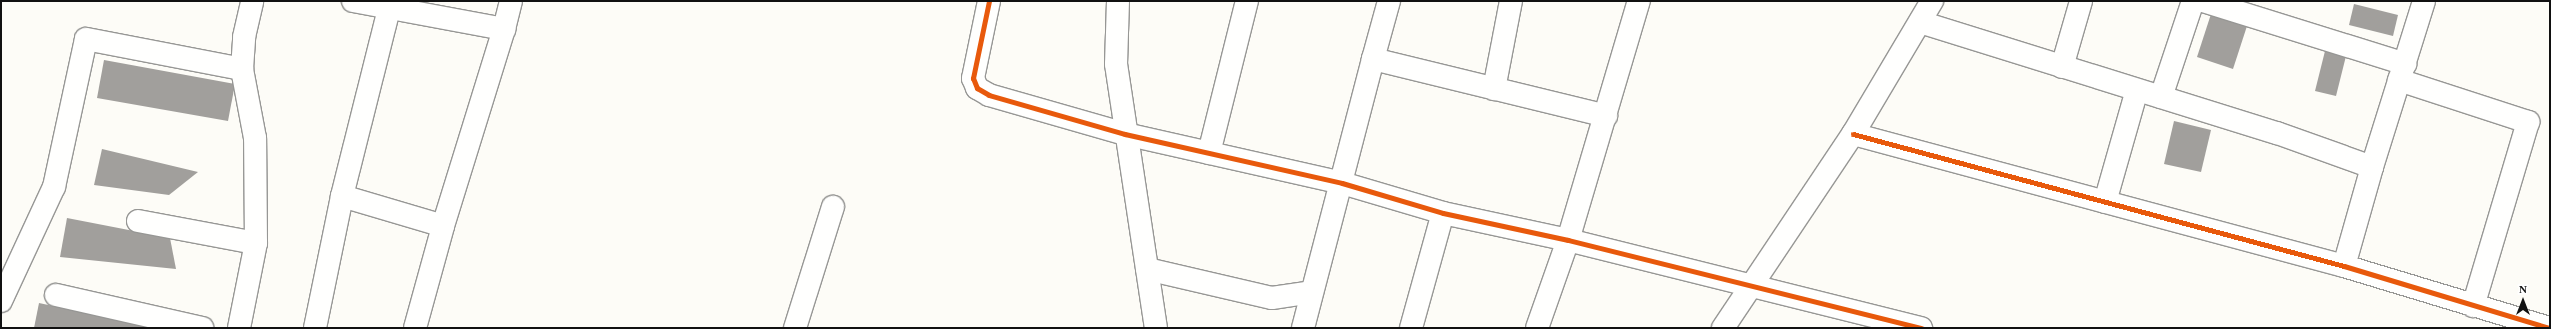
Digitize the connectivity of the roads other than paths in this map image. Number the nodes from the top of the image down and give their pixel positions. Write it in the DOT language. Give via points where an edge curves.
graph roads {
  1 [pos="252,1"];
  2 [pos="353,1"];
  3 [pos="511,1"];
  4 [pos="989,1"];
  5 [pos="1118,1"];
  6 [pos="1247,1"];
  7 [pos="1389,1"];
  8 [pos="1511,1"];
  9 [pos="1639,1"];
  10 [pos="1932,1"];
  11 [pos="2081,1"];
  12 [pos="2193,1"];
  13 [pos="2203,1"];
  14 [pos="2424,1"];
  15 [pos="391,5"];
  16 [pos="1920,22"];
  17 [pos="504,29"];
  18 [pos="1374,59"];
  19 [pos="2062,67"];
  20 [pos="242,70"];
  21 [pos="2402,72"];
  22 [pos="1494,89"];
  23 [pos="2137,90"];
  24 [pos="2161,97"];
  25 [pos="1606,116"];
  26 [pos="1125,134"];
  27 [pos="1853,134"];
  28 [pos="1209,153"];
  29 [pos="2372,167"];
  30 [pos="1342,183"];
  31 [pos="342,196"];
  32 [pos="2106,202"];
  33 [pos="833,208"];
  34 [pos="1443,213"];
  35 [pos="138,221"];
  36 [pos="443,226"];
  37 [pos="1568,240"];
  38 [pos="256,243"];
  39 [pos="2344,266"];
  40 [pos="1147,269"];
  41 [pos="1754,285"];
  42 [pos="1312,292"];
  43 [pos="56,295"];
  44 [pos="1,301"];
  45 [pos="2473,306"];
  46 [pos="202,328"];
  47 [pos="239,328"];
  48 [pos="315,328"];
  49 [pos="415,328"];
  50 [pos="796,328"];
  51 [pos="1156,328"];
  52 [pos="1303,328"];
  53 [pos="1411,328"];
  54 [pos="1537,328"];
  55 [pos="1723,328"];
  56 [pos="1921,328"];
  57 [pos="2550,328"];
  1 -- 20 [label="street" via="244,37"];
  2 -- 15 [label="street"];
  3 -- 17 [label="street"];
  4 -- 26 [label="street" via="973,78 977,88 989,95"];
  5 -- 26 [label="street" via="1116,64"];
  6 -- 28 [label="street"];
  7 -- 18 [label="street"];
  8 -- 22 [label="street"];
  9 -- 25 [label="street"];
  10 -- 16 [label="street"];
  11 -- 19 [label="street"];
  12 -- 24 [label="street"];
  13 -- 21 [label="street"];
  14 -- 21 [label="street"];
  15 -- 17 [label="street"];
  15 -- 31 [label="street"];
  16 -- 19 [label="street"];
  16 -- 27 [label="street"];
  17 -- 36 [label="street"];
  18 -- 22 [label="street"];
  18 -- 30 [label="street"];
  19 -- 23 [label="street"];
  20 -- 38 [label="street" via="255,138"];
  20 -- 44 [label="street" via="86,39 54,187"];
  21 -- 29 [label="street"];
  21 -- 45 [label="street" via="2528,122"];
  22 -- 25 [label="street"];
  23 -- 24 [label="street"];
  23 -- 32 [label="street"];
  24 -- 29 [label="street" via="2277,133"];
  25 -- 37 [label="street"];
  26 -- 28 [label="street"];
  26 -- 40 [label="street"];
  27 -- 32 [label="street"];
  27 -- 41 [label="street"];
  28 -- 30 [label="street"];
  29 -- 39 [label="street"];
  30 -- 34 [label="street"];
  30 -- 42 [label="street"];
  31 -- 36 [label="street"];
  31 -- 48 [label="street"];
  32 -- 39 [label="street"];
  33 -- 50 [label="street"];
  34 -- 37 [label="street"];
  34 -- 53 [label="street"];
  35 -- 38 [label="street"];
  36 -- 49 [label="street"];
  37 -- 41 [label="street"];
  37 -- 54 [label="street"];
  38 -- 47 [label="street"];
  39 -- 45 [label="street"];
  40 -- 42 [label="street" via="1272,298"];
  40 -- 51 [label="street"];
  41 -- 55 [label="street"];
  41 -- 56 [label="street"];
  42 -- 52 [label="street"];
  43 -- 46 [label="street"];
  45 -- 57 [label="street"];
}
